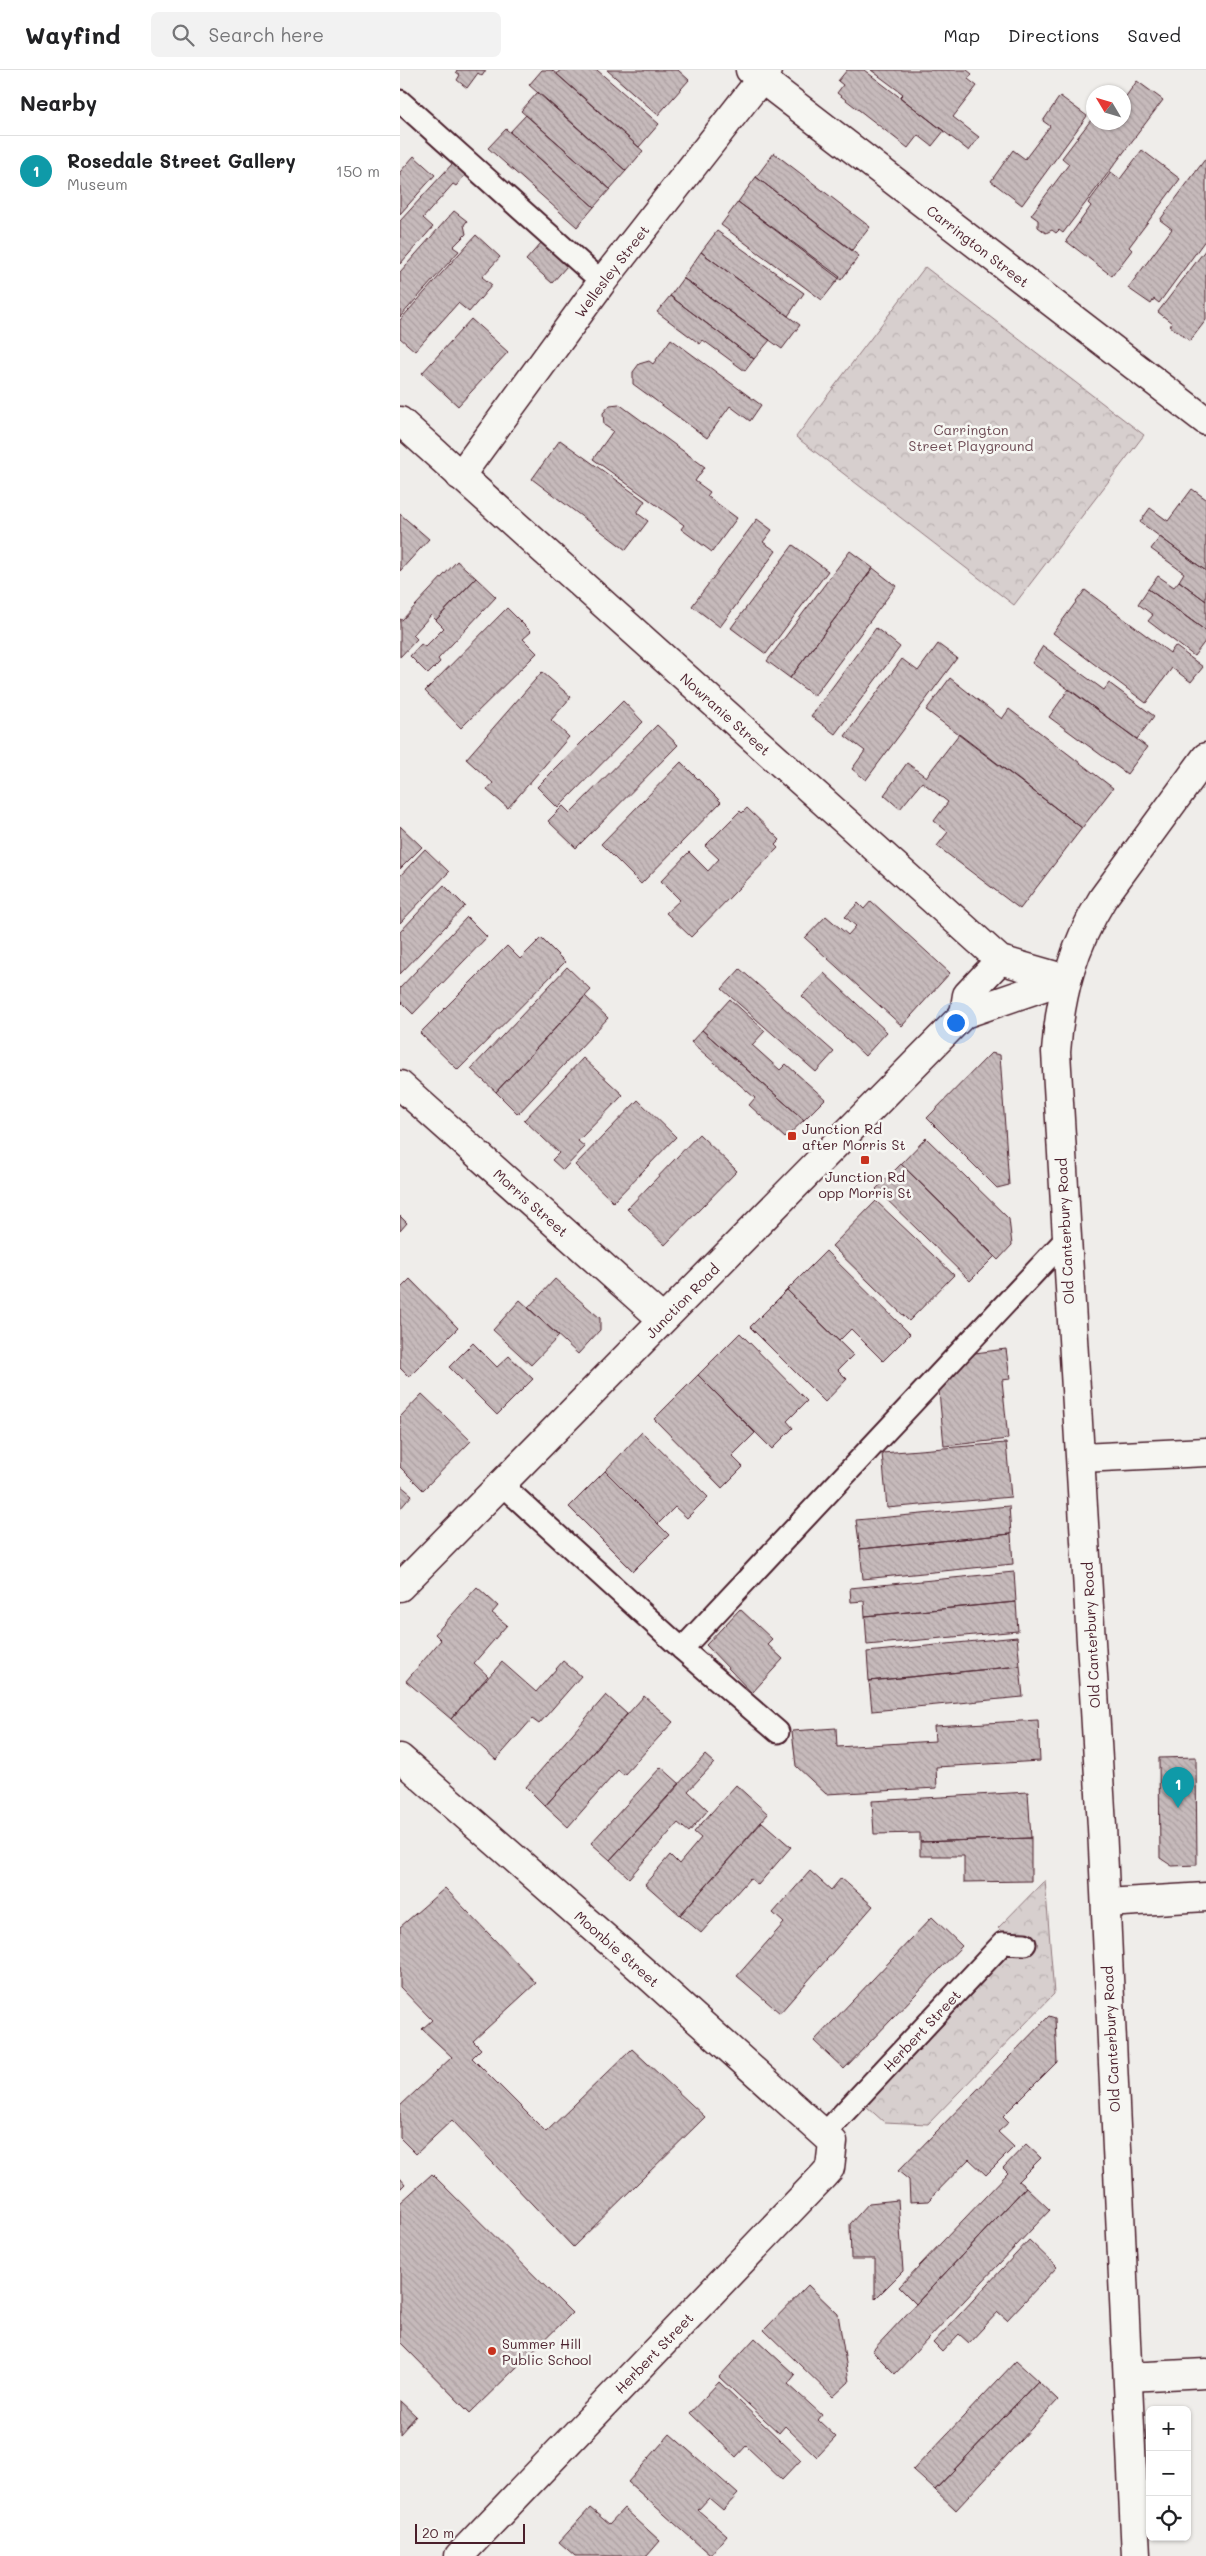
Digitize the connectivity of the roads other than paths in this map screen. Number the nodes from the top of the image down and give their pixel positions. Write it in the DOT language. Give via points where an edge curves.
graph roads {
  1 [pos="760,73"];
  2 [pos="400,101"];
  3 [pos="602,282"];
  4 [pos="400,421"];
  5 [pos="1206,421"];
  6 [pos="460,476"];
  7 [pos="1206,757"];
  8 [pos="1000,960"];
  9 [pos="1066,979"];
  10 [pos="964,1014"];
  11 [pos="400,1085"];
  12 [pos="1065,1240"];
  13 [pos="662,1319"];
  14 [pos="1206,1452"];
  15 [pos="1081,1458"];
  16 [pos="501,1484"];
  17 [pos="400,1587"];
  18 [pos="682,1649"];
  19 [pos="778,1732"];
  20 [pos="400,1758"];
  21 [pos="1206,1897"];
  22 [pos="1106,1903"];
  23 [pos="1025,1944"];
  24 [pos="829,2138"];
  25 [pos="1206,2373"];
  26 [pos="1128,2377"];
  27 [pos="459,2556"];
  28 [pos="1136,2556"];
  1 -- 3 [label="street, Wellesley Street"];
  1 -- 5 [label="street, Carrington Street"];
  2 -- 3 [label="lane"];
  3 -- 6 [label="street, Wellesley Street"];
  4 -- 6 [label="street, Nowranie Street"];
  6 -- 8 [label="street, Nowranie Street"];
  7 -- 9 [label="street, Old Canterbury Road" via="1103,898 1078,944"];
  8 -- 9 [label="street, Nowranie Street"];
  8 -- 10 [label="street, Junction Road" via="967,995"];
  9 -- 10 [label="street, Junction Road"];
  9 -- 12 [label="street, Old Canterbury Road" via="1056,1052"];
  10 -- 13 [label="street, Junction Road"];
  11 -- 13 [label="street, Morris Street"];
  12 -- 15 [label="street, Old Canterbury Road"];
  12 -- 18 [label="lane"];
  13 -- 16 [label="street, Junction Road"];
  14 -- 15 [label="street"];
  15 -- 22 [label="street, Old Canterbury Road"];
  16 -- 17 [label="street, Junction Road"];
  16 -- 18 [label="lane"];
  18 -- 19 [label="lane"];
  20 -- 24 [label="street, Moonbie Street"];
  21 -- 22 [label="street"];
  22 -- 26 [label="street, Old Canterbury Road"];
  23 -- 24 [label="lane, Herbert Street" via="1003,1943"];
  24 -- 27 [label="street, Herbert Street" via="830,2168 823,2176"];
  25 -- 26 [label="street"];
  26 -- 28 [label="street, Old Canterbury Road"];
}
